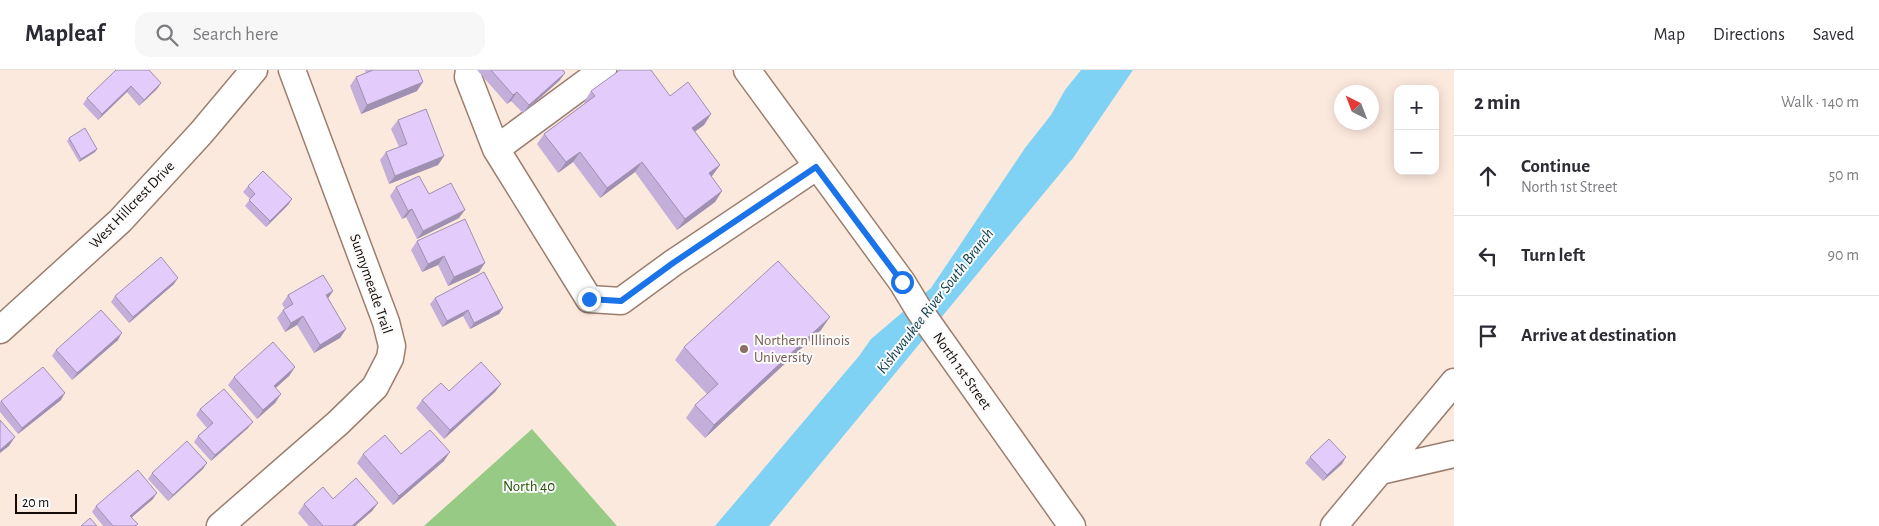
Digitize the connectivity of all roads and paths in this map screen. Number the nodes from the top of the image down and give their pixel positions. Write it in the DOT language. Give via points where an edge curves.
graph roads {
  1 [pos="254,70"];
  2 [pos="292,70"];
  3 [pos="469,70"];
  4 [pos="604,70"];
  5 [pos="747,70"];
  6 [pos="496,149"];
  7 [pos="816,167"];
  8 [pos="0,330"];
  9 [pos="1454,382"];
  10 [pos="1454,454"];
  11 [pos="1380,471"];
  12 [pos="220,526"];
  13 [pos="1072,526"];
  14 [pos="1334,526"];
  1 -- 8 [label="street, West Hillcrest Drive" via="202,133 120,221"];
  2 -- 12 [label="street, Sunnymeade Trail" via="386,322 392,346 390,358 375,387"];
  3 -- 6 [label="street" via="468,77"];
  4 -- 6 [label="street"];
  5 -- 7 [label="street, North 1st Street"];
  6 -- 7 [label="street" via="589,299 621,301"];
  7 -- 13 [label="street, North 1st Street" via="902,282"];
  9 -- 11 [label="street"];
  10 -- 11 [label="street"];
  11 -- 14 [label="street"];
}
